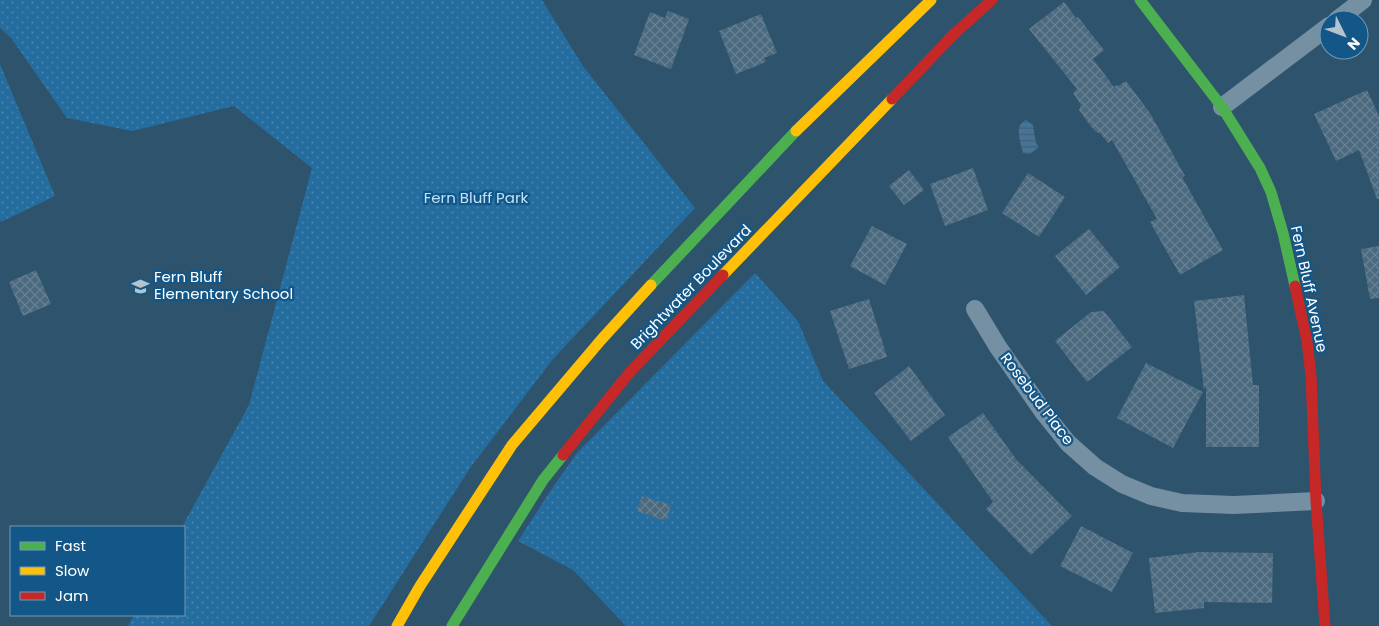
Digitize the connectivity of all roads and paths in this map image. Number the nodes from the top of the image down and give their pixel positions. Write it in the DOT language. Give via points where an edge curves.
graph roads {
  1 [pos="931,0"];
  2 [pos="992,0"];
  3 [pos="1140,0"];
  4 [pos="1363,0"];
  5 [pos="1350,10"];
  6 [pos="1319,34"];
  7 [pos="1222,107"];
  8 [pos="976,309"];
  9 [pos="1316,501"];
  10 [pos="397,626"];
  11 [pos="452,626"];
  12 [pos="1324,626"];
  1 -- 10 [label="street, Brightwater Boulevard" via="793,134 588,355 512,445"];
  2 -- 11 [label="street, Brightwater Boulevard" via="954,34 630,372 543,480"];
  3 -- 7 [label="street, Fern Bluff Avenue"];
  4 -- 5 [label="street"];
  6 -- 7 [label="street"];
  7 -- 9 [label="street, Fern Bluff Avenue" via="1260,168 1283,233 1307,341"];
  8 -- 9 [label="street, Rosebud Place" via="998,347 1068,443 1094,467 1122,484 1151,496 1182,503 1234,505"];
  9 -- 12 [label="street, Fern Bluff Avenue"];
}
